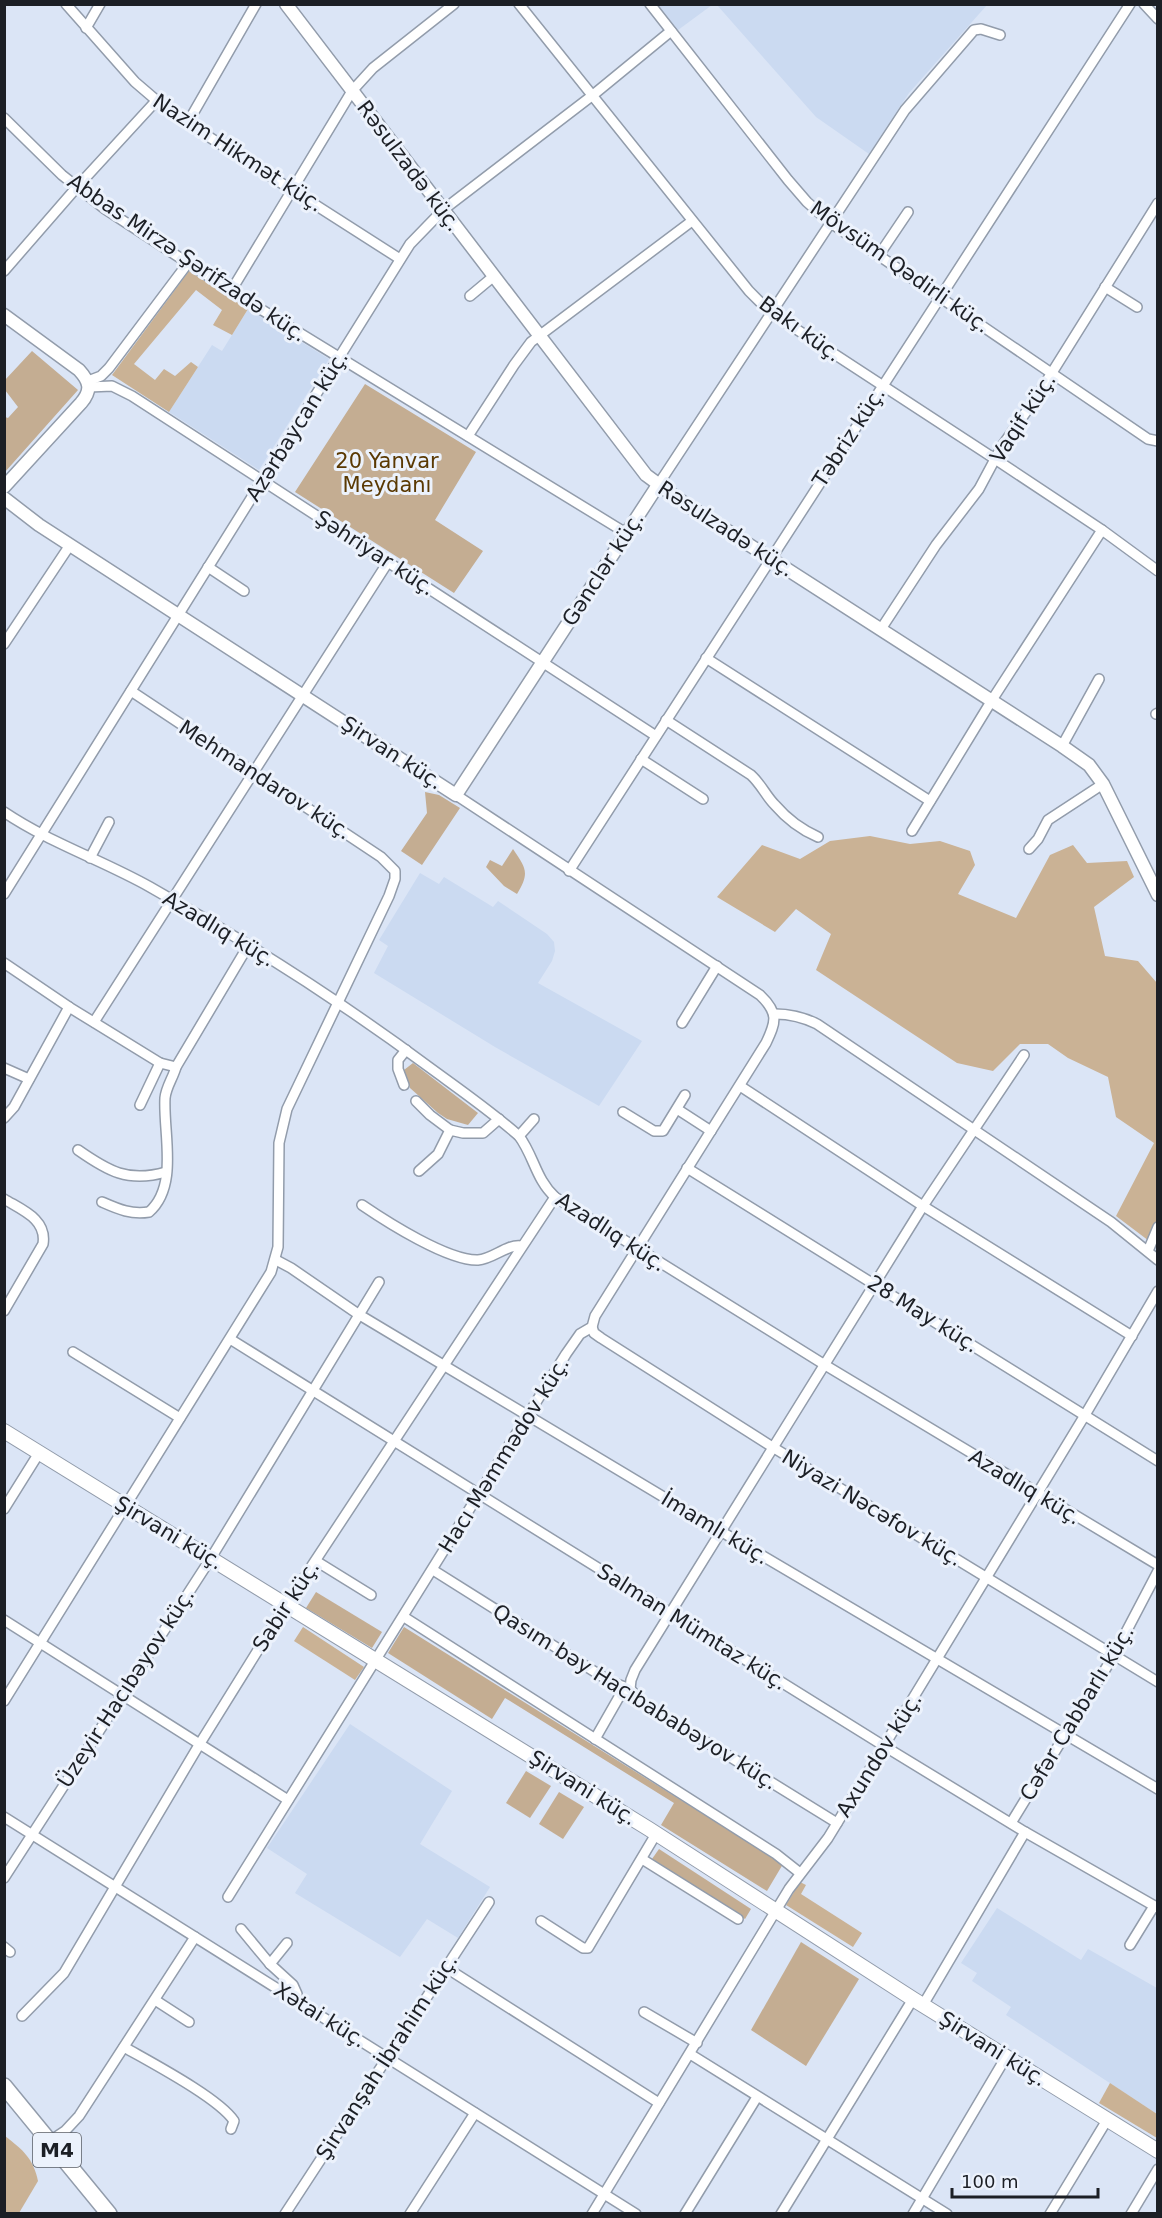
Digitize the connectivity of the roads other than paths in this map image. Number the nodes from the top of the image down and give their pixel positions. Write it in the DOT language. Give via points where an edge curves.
graph roads {
  1 [pos="66,4"];
  2 [pos="100,4"];
  3 [pos="256,4"];
  4 [pos="286,4"];
  5 [pos="454,4"];
  6 [pos="519,4"];
  7 [pos="650,4"];
  8 [pos="1130,4"];
  9 [pos="1144,4"];
  10 [pos="1158,19"];
  11 [pos="86,28"];
  12 [pos="671,31"];
  13 [pos="1000,35"];
  14 [pos="352,91"];
  15 [pos="593,95"];
  16 [pos="156,101"];
  17 [pos="4,118"];
  18 [pos="187,124"];
  19 [pos="77,188"];
  20 [pos="293,190"];
  21 [pos="1158,203"];
  22 [pos="443,210"];
  23 [pos="909,212"];
  24 [pos="692,221"];
  25 [pos="831,223"];
  26 [pos="879,255"];
  27 [pos="400,259"];
  28 [pos="188,263"];
  29 [pos="4,272"];
  30 [pos="494,276"];
  31 [pos="1105,287"];
  32 [pos="231,291"];
  33 [pos="470,296"];
  34 [pos="941,296"];
  35 [pos="1137,307"];
  36 [pos="770,312"];
  37 [pos="4,315"];
  38 [pos="539,335"];
  39 [pos="339,358"];
  40 [pos="1052,373"];
  41 [pos="89,384"];
  42 [pos="883,386"];
  43 [pos="468,436"];
  44 [pos="1158,441"];
  45 [pos="995,459"];
  46 [pos="263,480"];
  47 [pos="658,485"];
  48 [pos="4,487"];
  49 [pos="4,498"];
  50 [pos="1102,530"];
  51 [pos="626,533"];
  52 [pos="70,545"];
  53 [pos="771,559"];
  54 [pos="388,562"];
  55 [pos="208,567"];
  56 [pos="1158,571"];
  57 [pos="244,591"];
  58 [pos="179,615"];
  59 [pos="881,629"];
  60 [pos="4,644"];
  61 [pos="706,658"];
  62 [pos="543,662"];
  63 [pos="1100,679"];
  64 [pos="131,691"];
  65 [pos="303,695"];
  66 [pos="992,700"];
  67 [pos="666,720"];
  68 [pos="656,736"];
  69 [pos="1062,746"];
  70 [pos="641,759"];
  71 [pos="254,773"];
  72 [pos="1103,784"];
  73 [pos="456,795"];
  74 [pos="704,799"];
  75 [pos="930,801"];
  76 [pos="4,812"];
  77 [pos="109,822"];
  78 [pos="912,831"];
  79 [pos="42,835"];
  80 [pos="818,837"];
  81 [pos="1029,849"];
  82 [pos="90,858"];
  83 [pos="569,871"];
  84 [pos="4,894"];
  85 [pos="1158,895"];
  86 [pos="172,900"];
  87 [pos="248,946"];
  88 [pos="4,963"];
  89 [pos="717,966"];
  90 [pos="337,1002"];
  91 [pos="69,1007"];
  92 [pos="775,1014"];
  93 [pos="94,1022"];
  94 [pos="682,1023"];
  95 [pos="406,1050"];
  96 [pos="1024,1055"];
  97 [pos="160,1063"];
  98 [pos="176,1067"];
  99 [pos="4,1068"];
  100 [pos="30,1079"];
  101 [pos="404,1085"];
  102 [pos="740,1086"];
  103 [pos="685,1095"];
  104 [pos="416,1101"];
  105 [pos="141,1105"];
  106 [pos="677,1109"];
  107 [pos="623,1112"];
  108 [pos="4,1118"];
  109 [pos="499,1119"];
  110 [pos="534,1119"];
  111 [pos="974,1128"];
  112 [pos="450,1130"];
  113 [pos="711,1131"];
  114 [pos="519,1136"];
  115 [pos="78,1150"];
  116 [pos="687,1168"];
  117 [pos="419,1171"];
  118 [pos="166,1172"];
  119 [pos="555,1197"];
  120 [pos="4,1199"];
  121 [pos="102,1202"];
  122 [pos="362,1205"];
  123 [pos="923,1206"];
  124 [pos="1158,1227"];
  125 [pos="522,1246"];
  126 [pos="637,1250"];
  127 [pos="1148,1251"];
  128 [pos="276,1260"];
  129 [pos="1158,1260"];
  130 [pos="379,1282"];
  131 [pos="874,1284"];
  132 [pos="1158,1291"];
  133 [pos="5,1307"];
  134 [pos="358,1314"];
  135 [pos="592,1327"];
  136 [pos="1132,1336"];
  137 [pos="230,1339"];
  138 [pos="73,1352"];
  139 [pos="443,1364"];
  140 [pos="825,1365"];
  141 [pos="314,1390"];
  142 [pos="528,1415"];
  143 [pos="1086,1415"];
  144 [pos="180,1418"];
  145 [pos="4,1431"];
  146 [pos="393,1440"];
  147 [pos="774,1448"];
  148 [pos="39,1452"];
  149 [pos="1158,1461"];
  150 [pos="478,1495"];
  151 [pos="1037,1495"];
  152 [pos="125,1506"];
  153 [pos="4,1509"];
  154 [pos="722,1532"];
  155 [pos="211,1558"];
  156 [pos="316,1561"];
  157 [pos="1158,1565"];
  158 [pos="433,1570"];
  159 [pos="1158,1571"];
  160 [pos="987,1578"];
  161 [pos="371,1594"];
  162 [pos="286,1605"];
  163 [pos="671,1613"];
  164 [pos="404,1617"];
  165 [pos="4,1620"];
  166 [pos="40,1643"];
  167 [pos="1114,1655"];
  168 [pos="376,1660"];
  169 [pos="937,1660"];
  170 [pos="1158,1682"];
  171 [pos="630,1689"];
  172 [pos="121,1695"];
  173 [pos="4,1701"];
  174 [pos="1067,1734"];
  175 [pos="594,1739"];
  176 [pos="199,1745"];
  177 [pos="885,1746"];
  178 [pos="1158,1789"];
  179 [pos="288,1800"];
  180 [pos="4,1816"];
  181 [pos="837,1823"];
  182 [pos="1011,1823"];
  183 [pos="1025,1832"];
  184 [pos="32,1834"];
  185 [pos="656,1834"];
  186 [pos="642,1859"];
  187 [pos="800,1873"];
  188 [pos="4,1878"];
  189 [pos="114,1886"];
  190 [pos="228,1897"];
  191 [pos="489,1902"];
  192 [pos="1156,1907"];
  193 [pos="776,1911"];
  194 [pos="738,1919"];
  195 [pos="541,1921"];
  196 [pos="241,1929"];
  197 [pos="195,1937"];
  198 [pos="287,1943"];
  199 [pos="1130,1945"];
  200 [pos="270,1964"];
  201 [pos="445,1967"];
  202 [pos="295,1999"];
  203 [pos="154,2000"];
  204 [pos="918,2002"];
  205 [pos="644,2012"];
  206 [pos="22,2016"];
  207 [pos="189,2022"];
  208 [pos="697,2043"];
  209 [pos="124,2047"];
  210 [pos="690,2054"];
  211 [pos="387,2057"];
  212 [pos="1006,2058"];
  213 [pos="4,2086"];
  214 [pos="757,2097"];
  215 [pos="659,2103"];
  216 [pos="475,2113"];
  217 [pos="1107,2120"];
  218 [pos="231,2130"];
  219 [pos="826,2139"];
  220 [pos="50,2141"];
  221 [pos="1158,2151"];
  222 [pos="1158,2169"];
  223 [pos="604,2194"];
  224 [pos="922,2198"];
  225 [pos="109,2214"];
  226 [pos="285,2214"];
  227 [pos="410,2214"];
  228 [pos="592,2214"];
  229 [pos="636,2214"];
  230 [pos="685,2214"];
  231 [pos="781,2214"];
  232 [pos="913,2214"];
  233 [pos="947,2214"];
  234 [pos="1050,2214"];
  235 [pos="1131,2214"];
  1 -- 11 [label="street, Nazim Hikmət küç."];
  2 -- 11 [label="street"];
  3 -- 18 [label="street"];
  4 -- 14 [label="street, Rəsulzadə küç."];
  5 -- 14 [label="street" via="373,68"];
  6 -- 15 [label="street, Bakı küç."];
  7 -- 12 [label="street, Mövsüm Qədirli küç."];
  8 -- 34 [label="street, Təbriz küç."];
  9 -- 10 [label="street"];
  11 -- 16 [label="street, Nazim Hikmət küç."];
  12 -- 15 [label="street, Azərbaycan küç."];
  12 -- 25 [label="street, Mövsüm Qədirli küç." via="788,180"];
  13 -- 25 [label="street, Gənclər küç." via="981,29 968,36 910,103"];
  14 -- 20 [label="street"];
  14 -- 22 [label="street, Rəsulzadə küç."];
  15 -- 22 [label="street, Azərbaycan küç."];
  15 -- 24 [label="street, Bakı küç."];
  16 -- 18 [label="street, Nazim Hikmət küç."];
  16 -- 19 [label="street"];
  17 -- 19 [label="street, Abbas Mirzə Şərifzadə küç."];
  18 -- 20 [label="street, Nazim Hikmət küç."];
  19 -- 28 [label="street, Abbas Mirzə Şərifzadə küç."];
  19 -- 29 [label="street"];
  20 -- 27 [label="street, Nazim Hikmət küç."];
  20 -- 32 [label="street"];
  21 -- 31 [label="street, Vaqif küç."];
  22 -- 27 [label="street, Azərbaycan küç."];
  22 -- 30 [label="street, Rəsulzadə küç."];
  23 -- 26 [label="street"];
  24 -- 36 [label="street, Bakı küç." via="748,291"];
  24 -- 38 [label="street"];
  25 -- 26 [label="street, Mövsüm Qədirli küç."];
  25 -- 36 [label="street, Gənclər küç."];
  26 -- 34 [label="street, Mövsüm Qədirli küç."];
  27 -- 39 [label="street, Azərbaycan küç."];
  28 -- 32 [label="street, Abbas Mirzə Şərifzadə küç."];
  28 -- 41 [label="street" via="109,368"];
  30 -- 33 [label="street"];
  30 -- 38 [label="street, Rəsulzadə küç."];
  31 -- 35 [label="street"];
  31 -- 40 [label="street, Vaqif küç."];
  32 -- 39 [label="street, Abbas Mirzə Şərifzadə küç."];
  34 -- 40 [label="street, Mövsüm Qədirli küç."];
  34 -- 42 [label="street, Təbriz küç."];
  36 -- 42 [label="street, Bakı küç."];
  36 -- 47 [label="street, Gənclər küç."];
  37 -- 41 [label="street" via="79,370"];
  38 -- 43 [label="street" via="514,365"];
  38 -- 47 [label="street, Rəsulzadə küç." via="646,475"];
  39 -- 43 [label="street, Abbas Mirzə Şərifzadə küç."];
  39 -- 46 [label="street, Azərbaycan küç."];
  40 -- 44 [label="street, Mövsüm Qədirli küç." via="1148,439"];
  40 -- 45 [label="street, Vaqif küç."];
  41 -- 46 [label="street, Şəhriyar küç." via="122,390"];
  41 -- 48 [label="street" via="87,396"];
  42 -- 45 [label="street, Bakı küç."];
  42 -- 53 [label="street, Təbriz küç."];
  43 -- 51 [label="street, Abbas Mirzə Şərifzadə küç."];
  45 -- 50 [label="street, Bakı küç."];
  45 -- 59 [label="street, Vaqif küç." via="979,489 936,545"];
  46 -- 54 [label="street, Şəhriyar küç."];
  46 -- 55 [label="street, Azərbaycan küç."];
  47 -- 51 [label="street, Gənclər küç."];
  47 -- 53 [label="street, Rəsulzadə küç."];
  49 -- 52 [label="street, Şirvan küç."];
  50 -- 56 [label="street, Bakı küç."];
  50 -- 66 [label="street"];
  51 -- 62 [label="street, Gənclər küç."];
  52 -- 58 [label="street, Şirvan küç."];
  52 -- 60 [label="street"];
  53 -- 59 [label="street, Rəsulzadə küç."];
  53 -- 61 [label="street, Təbriz küç."];
  54 -- 62 [label="street, Şəhriyar küç."];
  54 -- 65 [label="street"];
  55 -- 57 [label="street"];
  55 -- 58 [label="street, Azərbaycan küç."];
  58 -- 64 [label="street, Azərbaycan küç."];
  58 -- 65 [label="street, Şirvan küç."];
  59 -- 66 [label="street, Rəsulzadə küç."];
  61 -- 67 [label="street, Təbriz küç."];
  61 -- 75 [label="street"];
  62 -- 68 [label="street, Şəhriyar küç."];
  62 -- 73 [label="street, Gənclər küç."];
  63 -- 69 [label="street"];
  64 -- 71 [label="street, Mehmandarov küç."];
  64 -- 79 [label="street, Azərbaycan küç."];
  65 -- 71 [label="street"];
  65 -- 73 [label="street, Şirvan küç."];
  66 -- 69 [label="street, Rəsulzadə küç."];
  66 -- 75 [label="street"];
  67 -- 68 [label="street, Təbriz küç."];
  67 -- 80 [label="street" via="751,775 780,810"];
  68 -- 70 [label="street, Təbriz küç."];
  69 -- 72 [label="street, Rəsulzadə küç." via="1089,765"];
  70 -- 74 [label="street"];
  70 -- 83 [label="street, Təbriz küç."];
  71 -- 86 [label="street"];
  71 -- 90 [label="street, Mehmandarov küç." via="381,857 395,871 389,896"];
  72 -- 81 [label="street" via="1048,820"];
  72 -- 85 [label="street, Rəsulzadə küç."];
  73 -- 83 [label="street, Şirvan küç."];
  75 -- 78 [label="street"];
  76 -- 79 [label="street, Azadlıq küç."];
  77 -- 82 [label="street"];
  79 -- 82 [label="street, Azadlıq küç."];
  79 -- 84 [label="street, Azərbaycan küç."];
  82 -- 86 [label="street, Azadlıq küç."];
  83 -- 89 [label="street, Şirvan küç."];
  86 -- 87 [label="street, Azadlıq küç."];
  86 -- 93 [label="street"];
  87 -- 90 [label="street, Azadlıq küç."];
  87 -- 98 [label="street"];
  88 -- 91 [label="street"];
  89 -- 92 [label="street, Şirvan küç." via="760,995"];
  89 -- 94 [label="street"];
  90 -- 95 [label="street, Azadlıq küç."];
  90 -- 128 [label="street" via="283,1120"];
  91 -- 93 [label="street"];
  91 -- 100 [label="street"];
  92 -- 102 [label="street, Hacı Məmmədov küç." via="766,1043"];
  92 -- 111 [label="street" via="804,1017 817,1024"];
  93 -- 97 [label="street"];
  95 -- 101 [label="street" via="398,1060"];
  95 -- 109 [label="street, Azadlıq küç."];
  96 -- 111 [label="street"];
  97 -- 98 [label="street"];
  97 -- 105 [label="street"];
  98 -- 118 [label="street" via="165,1097"];
  99 -- 100 [label="street"];
  100 -- 108 [label="street"];
  102 -- 113 [label="street, Hacı Məmmədov küç."];
  102 -- 123 [label="street"];
  103 -- 106 [label="street"];
  104 -- 112 [label="street"];
  106 -- 107 [label="street" via="659,1132"];
  106 -- 113 [label="street"];
  109 -- 112 [label="street" via="483,1133"];
  109 -- 114 [label="street, Azadlıq küç."];
  110 -- 114 [label="street"];
  111 -- 123 [label="street"];
  111 -- 127 [label="street"];
  112 -- 117 [label="street" via="438,1154"];
  113 -- 116 [label="street, Hacı Məmmədov küç."];
  114 -- 119 [label="street, Azadlıq küç." via="542,1183"];
  115 -- 118 [label="street" via="117,1174 150,1177"];
  116 -- 126 [label="street, Hacı Məmmədov küç."];
  116 -- 131 [label="street, 28 May küç."];
  118 -- 121 [label="street" via="160,1199 149,1212 129,1213"];
  119 -- 125 [label="street, Sabir küç."];
  119 -- 126 [label="street, Azadlıq küç."];
  120 -- 133 [label="street" via="36,1219 44,1235 43,1244"];
  122 -- 125 [label="street" via="395,1228 468,1260 481,1260"];
  123 -- 131 [label="street"];
  123 -- 136 [label="street"];
  124 -- 127 [label="street"];
  125 -- 139 [label="street, Sabir küç."];
  126 -- 135 [label="street, Hacı Məmmədov küç."];
  126 -- 140 [label="street, Azadlıq küç."];
  127 -- 129 [label="street"];
  128 -- 134 [label="street, İmamlı küç."];
  128 -- 137 [label="street"];
  130 -- 134 [label="street, Üzeyir Hacıbəyov küç."];
  131 -- 140 [label="street"];
  131 -- 143 [label="street, 28 May küç."];
  132 -- 136 [label="street, Axundov küç."];
  134 -- 139 [label="street, İmamlı küç."];
  134 -- 141 [label="street, Üzeyir Hacıbəyov küç."];
  135 -- 142 [label="street, Hacı Məmmədov küç." via="580,1334"];
  135 -- 147 [label="street, Niyazi Nəcəfov küç." via="600,1338"];
  136 -- 143 [label="street, Axundov küç."];
  137 -- 141 [label="street, Salman Mümtaz küç."];
  137 -- 144 [label="street"];
  138 -- 144 [label="street"];
  139 -- 142 [label="street, İmamlı küç."];
  139 -- 146 [label="street, Sabir küç."];
  140 -- 147 [label="street"];
  140 -- 151 [label="street, Azadlıq küç."];
  141 -- 146 [label="street, Salman Mümtaz küç."];
  141 -- 155 [label="street, Üzeyir Hacıbəyov küç."];
  142 -- 150 [label="street, Hacı Məmmədov küç."];
  142 -- 154 [label="street, İmamlı küç."];
  143 -- 149 [label="street, 28 May küç."];
  143 -- 151 [label="street, Axundov küç."];
  144 -- 152 [label="street"];
  145 -- 148 [label="main road, Şirvani küç."];
  146 -- 150 [label="street, Salman Mümtaz küç."];
  146 -- 156 [label="street, Sabir küç."];
  147 -- 154 [label="street"];
  147 -- 160 [label="street, Niyazi Nəcəfov küç."];
  148 -- 152 [label="main road, Şirvani küç."];
  148 -- 153 [label="street"];
  150 -- 158 [label="street, Hacı Məmmədov küç."];
  150 -- 163 [label="street, Salman Mümtaz küç."];
  151 -- 157 [label="street, Azadlıq küç."];
  151 -- 160 [label="street, Axundov küç."];
  152 -- 155 [label="main road, Şirvani küç."];
  152 -- 166 [label="street"];
  154 -- 163 [label="street"];
  154 -- 169 [label="street, İmamlı küç."];
  155 -- 162 [label="main road, Şirvani küç."];
  155 -- 172 [label="street, Üzeyir Hacıbəyov küç."];
  156 -- 161 [label="street"];
  156 -- 162 [label="street, Sabir küç."];
  158 -- 164 [label="street, Hacı Məmmədov küç."];
  158 -- 171 [label="street, Qasım bəy Hacıbababəyov küç." via="611,1682"];
  159 -- 167 [label="street, Cəfər Cabbarlı küç."];
  160 -- 167 [label="street, Niyazi Nəcəfov küç."];
  160 -- 169 [label="street, Axundov küç."];
  162 -- 168 [label="main road, Şirvani küç."];
  162 -- 176 [label="street, Sabir küç."];
  163 -- 171 [label="street" via="635,1670"];
  163 -- 177 [label="street, Salman Mümtaz küç."];
  164 -- 168 [label="street, Hacı Məmmədov küç."];
  164 -- 175 [label="street"];
  165 -- 166 [label="street"];
  166 -- 172 [label="street"];
  166 -- 173 [label="street"];
  167 -- 170 [label="street, Niyazi Nəcəfov küç."];
  167 -- 174 [label="street, Cəfər Cabbarlı küç."];
  168 -- 179 [label="street, Hacı Məmmədov küç."];
  168 -- 185 [label="main road, Şirvani küç."];
  169 -- 174 [label="street, İmamlı küç."];
  169 -- 177 [label="street, Axundov küç."];
  171 -- 175 [label="street" via="619,1697"];
  171 -- 181 [label="street, Qasım bəy Hacıbababəyov küç." via="643,1703"];
  172 -- 176 [label="street"];
  172 -- 184 [label="street, Üzeyir Hacıbəyov küç."];
  174 -- 178 [label="street, İmamlı küç."];
  174 -- 182 [label="street, Cəfər Cabbarlı küç."];
  175 -- 187 [label="street"];
  176 -- 179 [label="street"];
  176 -- 189 [label="street, Sabir küç."];
  177 -- 181 [label="street, Axundov küç."];
  177 -- 182 [label="street, Salman Mümtaz küç."];
  179 -- 190 [label="street, Hacı Məmmədov küç."];
  180 -- 184 [label="street, Xətai küç."];
  181 -- 187 [label="street, Axundov küç."];
  182 -- 183 [label="street, Salman Mümtaz küç."];
  183 -- 192 [label="street, Salman Mümtaz küç."];
  183 -- 204 [label="street"];
  184 -- 188 [label="street, Üzeyir Hacıbəyov küç."];
  184 -- 189 [label="street, Xətai küç."];
  185 -- 186 [label="street"];
  185 -- 193 [label="main road, Şirvani küç."];
  186 -- 194 [label="street"];
  186 -- 195 [label="street" via="588,1948"];
  187 -- 193 [label="street, Axundov küç."];
  189 -- 197 [label="street, Xətai küç."];
  189 -- 206 [label="street, Sabir küç." via="64,1973"];
  191 -- 201 [label="street, Şirvanşah İbrahim küç."];
  192 -- 199 [label="street"];
  193 -- 204 [label="main road, Şirvani küç."];
  193 -- 208 [label="street, Axundov küç."];
  196 -- 200 [label="street"];
  197 -- 202 [label="street, Xətai küç."];
  197 -- 203 [label="street"];
  198 -- 200 [label="street"];
  200 -- 202 [label="street" via="296,1990"];
  201 -- 211 [label="street, Şirvanşah İbrahim küç."];
  201 -- 215 [label="street"];
  202 -- 211 [label="street, Xətai küç."];
  203 -- 207 [label="street"];
  203 -- 209 [label="street"];
  204 -- 212 [label="main road, Şirvani küç."];
  204 -- 219 [label="street"];
  205 -- 208 [label="street"];
  208 -- 210 [label="street, Axundov küç."];
  209 -- 218 [label="street" via="222,2109 234,2121"];
  209 -- 220 [label="street" via="73,2123"];
  210 -- 214 [label="street"];
  210 -- 215 [label="street, Axundov küç."];
  211 -- 216 [label="street, Xətai küç."];
  211 -- 226 [label="street, Şirvanşah İbrahim küç."];
  212 -- 217 [label="main road, Şirvani küç."];
  212 -- 224 [label="street"];
  213 -- 220 [label="highway, M4"];
  214 -- 219 [label="street"];
  214 -- 230 [label="street"];
  215 -- 223 [label="street, Axundov küç."];
  216 -- 223 [label="street, Xətai küç."];
  216 -- 227 [label="street"];
  217 -- 221 [label="main road, Şirvani küç."];
  217 -- 234 [label="street"];
  219 -- 224 [label="street"];
  219 -- 231 [label="street"];
  220 -- 225 [label="highway, M4"];
  222 -- 235 [label="street"];
  223 -- 228 [label="street, Axundov küç."];
  223 -- 229 [label="street, Xətai küç."];
  224 -- 232 [label="street"];
  224 -- 233 [label="street"];
}
